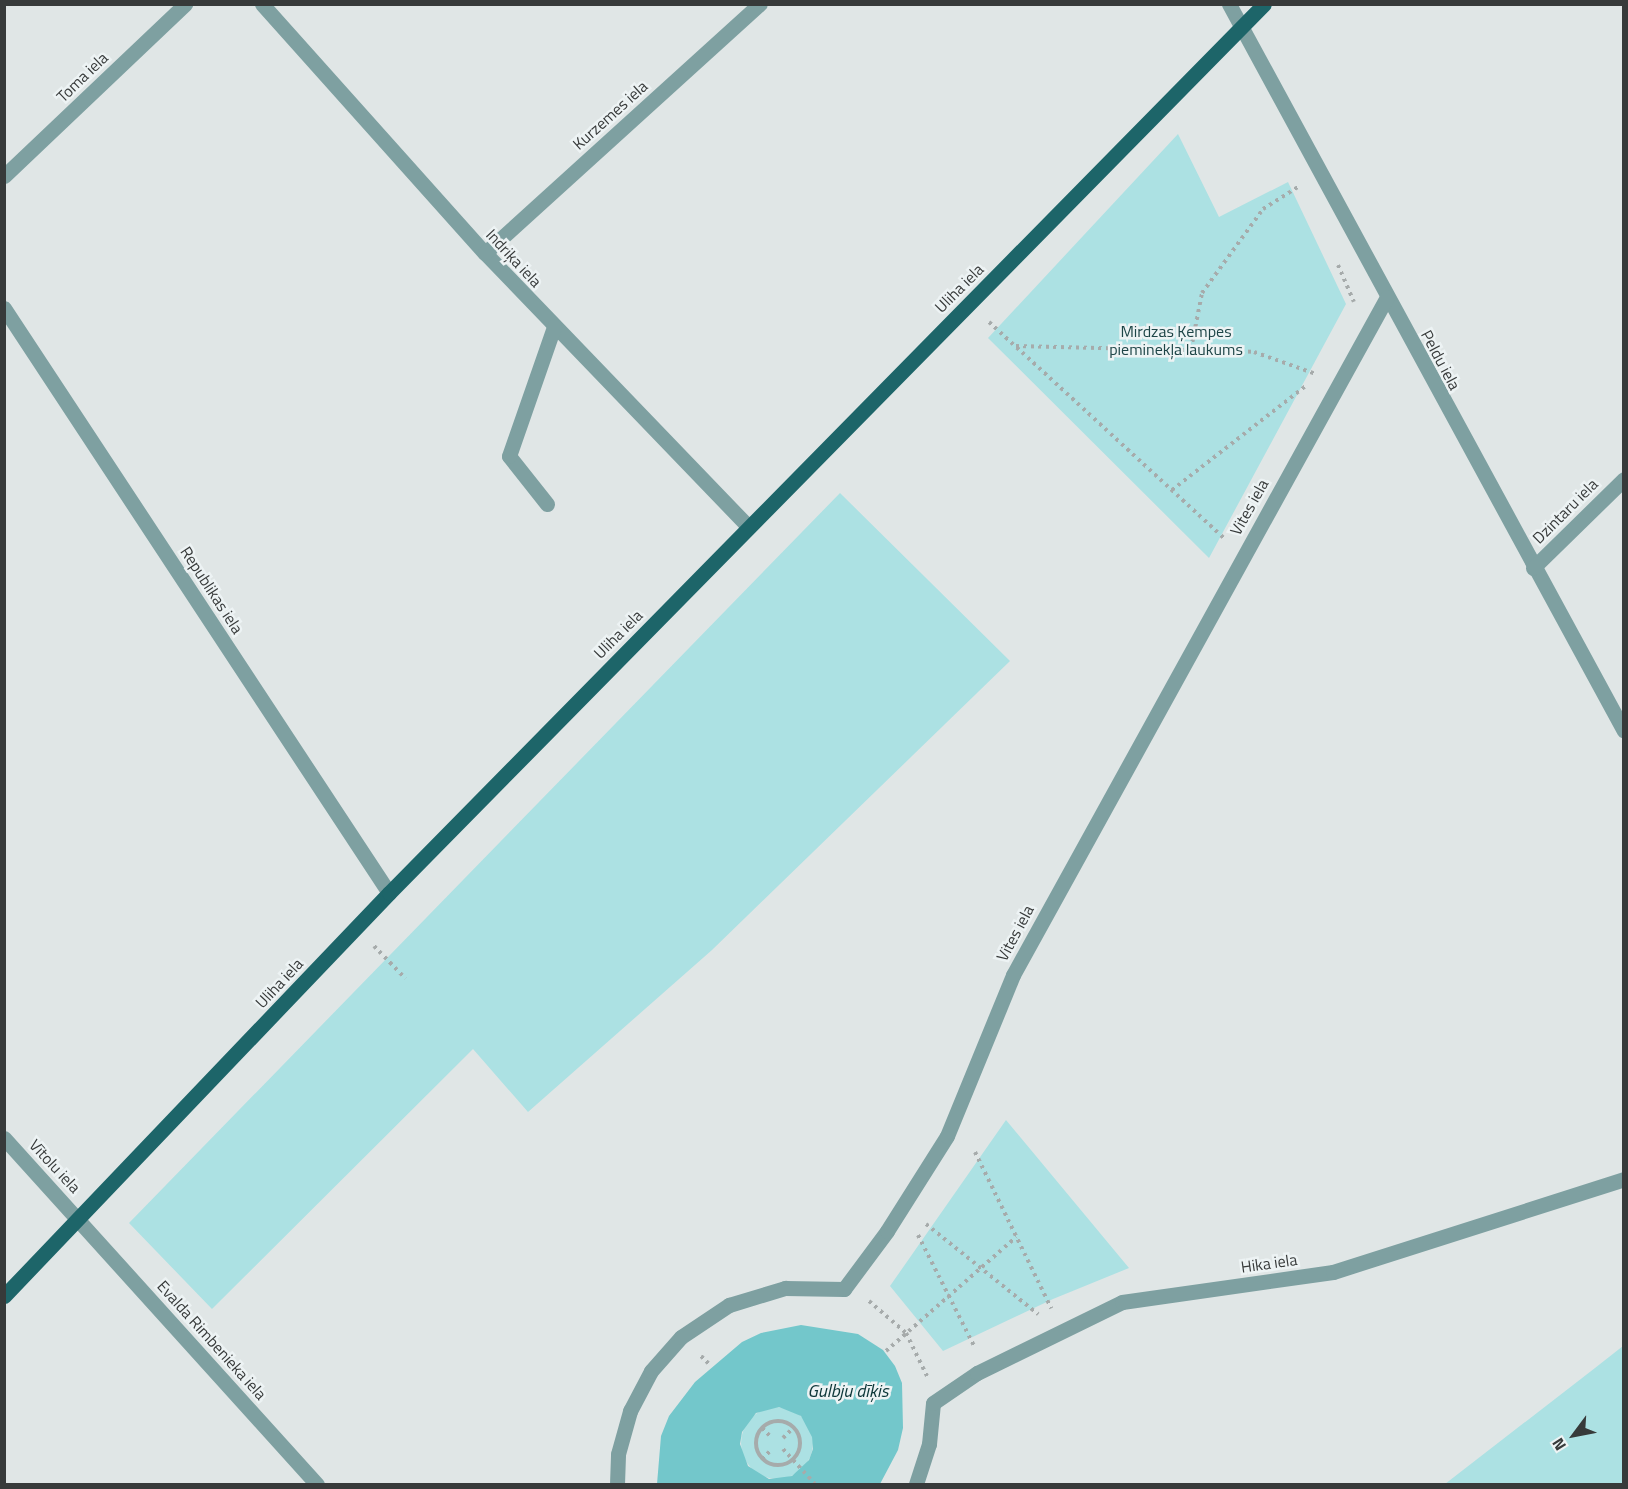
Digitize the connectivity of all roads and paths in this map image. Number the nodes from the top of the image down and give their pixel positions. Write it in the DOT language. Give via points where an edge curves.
graph roads {
  1 [pos="185,4"];
  2 [pos="262,4"];
  3 [pos="759,4"];
  4 [pos="1229,4"];
  5 [pos="1264,4"];
  6 [pos="1241,28"];
  7 [pos="1296,175"];
  8 [pos="4,176"];
  9 [pos="1301,185"];
  10 [pos="1306,196"];
  11 [pos="485,253"];
  12 [pos="1336,261"];
  13 [pos="1387,297"];
  14 [pos="4,308"];
  15 [pos="1350,314"];
  16 [pos="989,321"];
  17 [pos="554,327"];
  18 [pos="1016,346"];
  19 [pos="1191,350"];
  20 [pos="1324,365"];
  21 [pos="1319,375"];
  22 [pos="1308,396"];
  23 [pos="1623,479"];
  24 [pos="1172,489"];
  25 [pos="548,504"];
  26 [pos="749,527"];
  27 [pos="1232,529"];
  28 [pos="1533,568"];
  29 [pos="1623,730"];
  30 [pos="389,893"];
  31 [pos="370,941"];
  32 [pos="405,978"];
  33 [pos="4,1138"];
  34 [pos="975,1152"];
  35 [pos="1623,1179"];
  36 [pos="80,1219"];
  37 [pos="926,1224"];
  38 [pos="918,1235"];
  39 [pos="1016,1236"];
  40 [pos="979,1269"];
  41 [pos="844,1288"];
  42 [pos="949,1295"];
  43 [pos="4,1296"];
  44 [pos="1051,1308"];
  45 [pos="1039,1314"];
  46 [pos="906,1333"];
  47 [pos="886,1351"];
  48 [pos="702,1357"];
  49 [pos="709,1364"];
  50 [pos="985,1369"];
  51 [pos="933,1403"];
  52 [pos="762,1428"];
  53 [pos="793,1428"];
  54 [pos="772,1438"];
  55 [pos="783,1438"];
  56 [pos="772,1449"];
  57 [pos="783,1449"];
  58 [pos="762,1459"];
  59 [pos="793,1459"];
  60 [pos="317,1485"];
  61 [pos="617,1485"];
  62 [pos="815,1485"];
  63 [pos="916,1485"];
  1 -- 8 [label="street, Toma iela"];
  2 -- 11 [label="street, Indriķa iela"];
  3 -- 11 [label="street, Kurzemes iela"];
  4 -- 6 [label="street, Peldu iela"];
  5 -- 6 [label="main road, Uliha iela"];
  6 -- 13 [label="street, Peldu iela"];
  6 -- 26 [label="main road, Uliha iela"];
  7 -- 9 [label="path"];
  9 -- 10 [label="path"];
  9 -- 19 [label="path" via="1263,209 1202,293"];
  11 -- 17 [label="street, Indriķa iela"];
  12 -- 15 [label="path" via="1355,304"];
  13 -- 28 [label="street, Peldu iela"];
  13 -- 41 [label="street, Vites iela" via="1013,975 947,1136 887,1231"];
  14 -- 30 [label="street, Republikas iela"];
  16 -- 18 [label="path"];
  17 -- 25 [label="street" via="510,456"];
  17 -- 26 [label="street, Indriķa iela"];
  18 -- 19 [label="path"];
  18 -- 24 [label="path"];
  19 -- 21 [label="path" via="1254,351"];
  20 -- 21 [label="path"];
  21 -- 22 [label="path"];
  21 -- 24 [label="path"];
  23 -- 28 [label="street, Dzintaru iela"];
  24 -- 27 [label="path" via="1226,539"];
  26 -- 30 [label="main road, Uliha iela"];
  28 -- 29 [label="street, Peldu iela"];
  30 -- 36 [label="main road, Uliha iela"];
  31 -- 32 [label="path"];
  33 -- 36 [label="street, Vītolu iela"];
  34 -- 39 [label="path"];
  35 -- 50 [label="street, Hika iela" via="1333,1272 1122,1302"];
  36 -- 43 [label="main road, Uliha iela"];
  36 -- 60 [label="street, Evalda Rimbenieka iela"];
  37 -- 40 [label="path"];
  38 -- 42 [label="path"];
  39 -- 40 [label="path"];
  39 -- 44 [label="path"];
  40 -- 42 [label="path"];
  40 -- 45 [label="path"];
  41 -- 46 [label="path" via="878,1307"];
  41 -- 61 [label="street" via="785,1288 729,1305 681,1337 651,1371 630,1411 618,1454"];
  42 -- 46 [label="path"];
  42 -- 50 [label="path"];
  46 -- 47 [label="path"];
  46 -- 51 [label="path" via="924,1366"];
  48 -- 49 [label="path"];
  50 -- 51 [label="street, Hika iela"];
  51 -- 63 [label="street" via="929,1444"];
  52 -- 53 [label="path" via="777,1421"];
  52 -- 54 [label="path"];
  52 -- 58 [label="path" via="756,1443"];
  53 -- 55 [label="path"];
  53 -- 59 [label="path" via="800,1443"];
  56 -- 58 [label="path"];
  57 -- 59 [label="path"];
  58 -- 59 [label="path" via="777,1465"];
  59 -- 62 [label="path"];
}
